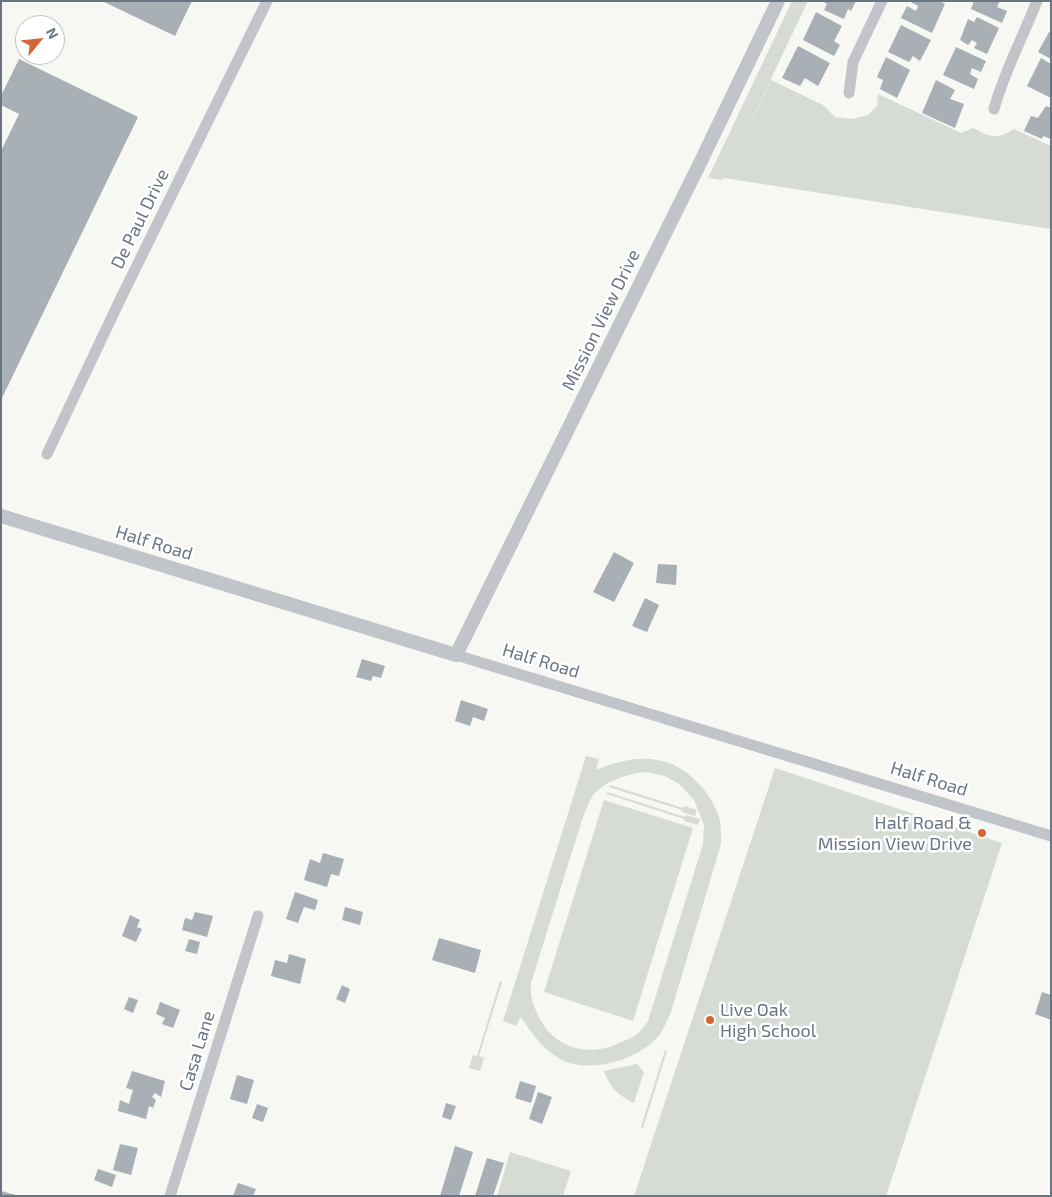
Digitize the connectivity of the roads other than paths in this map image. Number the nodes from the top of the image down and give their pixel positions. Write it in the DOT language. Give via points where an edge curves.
graph roads {
  1 [pos="267,1"];
  2 [pos="778,1"];
  3 [pos="882,1"];
  4 [pos="1037,1"];
  5 [pos="849,93"];
  6 [pos="994,109"];
  7 [pos="47,454"];
  8 [pos="1,515"];
  9 [pos="456,655"];
  10 [pos="1051,836"];
  11 [pos="258,916"];
  12 [pos="170,1196"];
  1 -- 7 [label="street, De Paul Drive"];
  2 -- 9 [label="street, Mission View Drive"];
  3 -- 5 [label="street" via="853,62"];
  4 -- 6 [label="street" via="999,89"];
  8 -- 9 [label="street, Half Road"];
  9 -- 10 [label="street, Half Road"];
  11 -- 12 [label="street, Casa Lane"];
}
